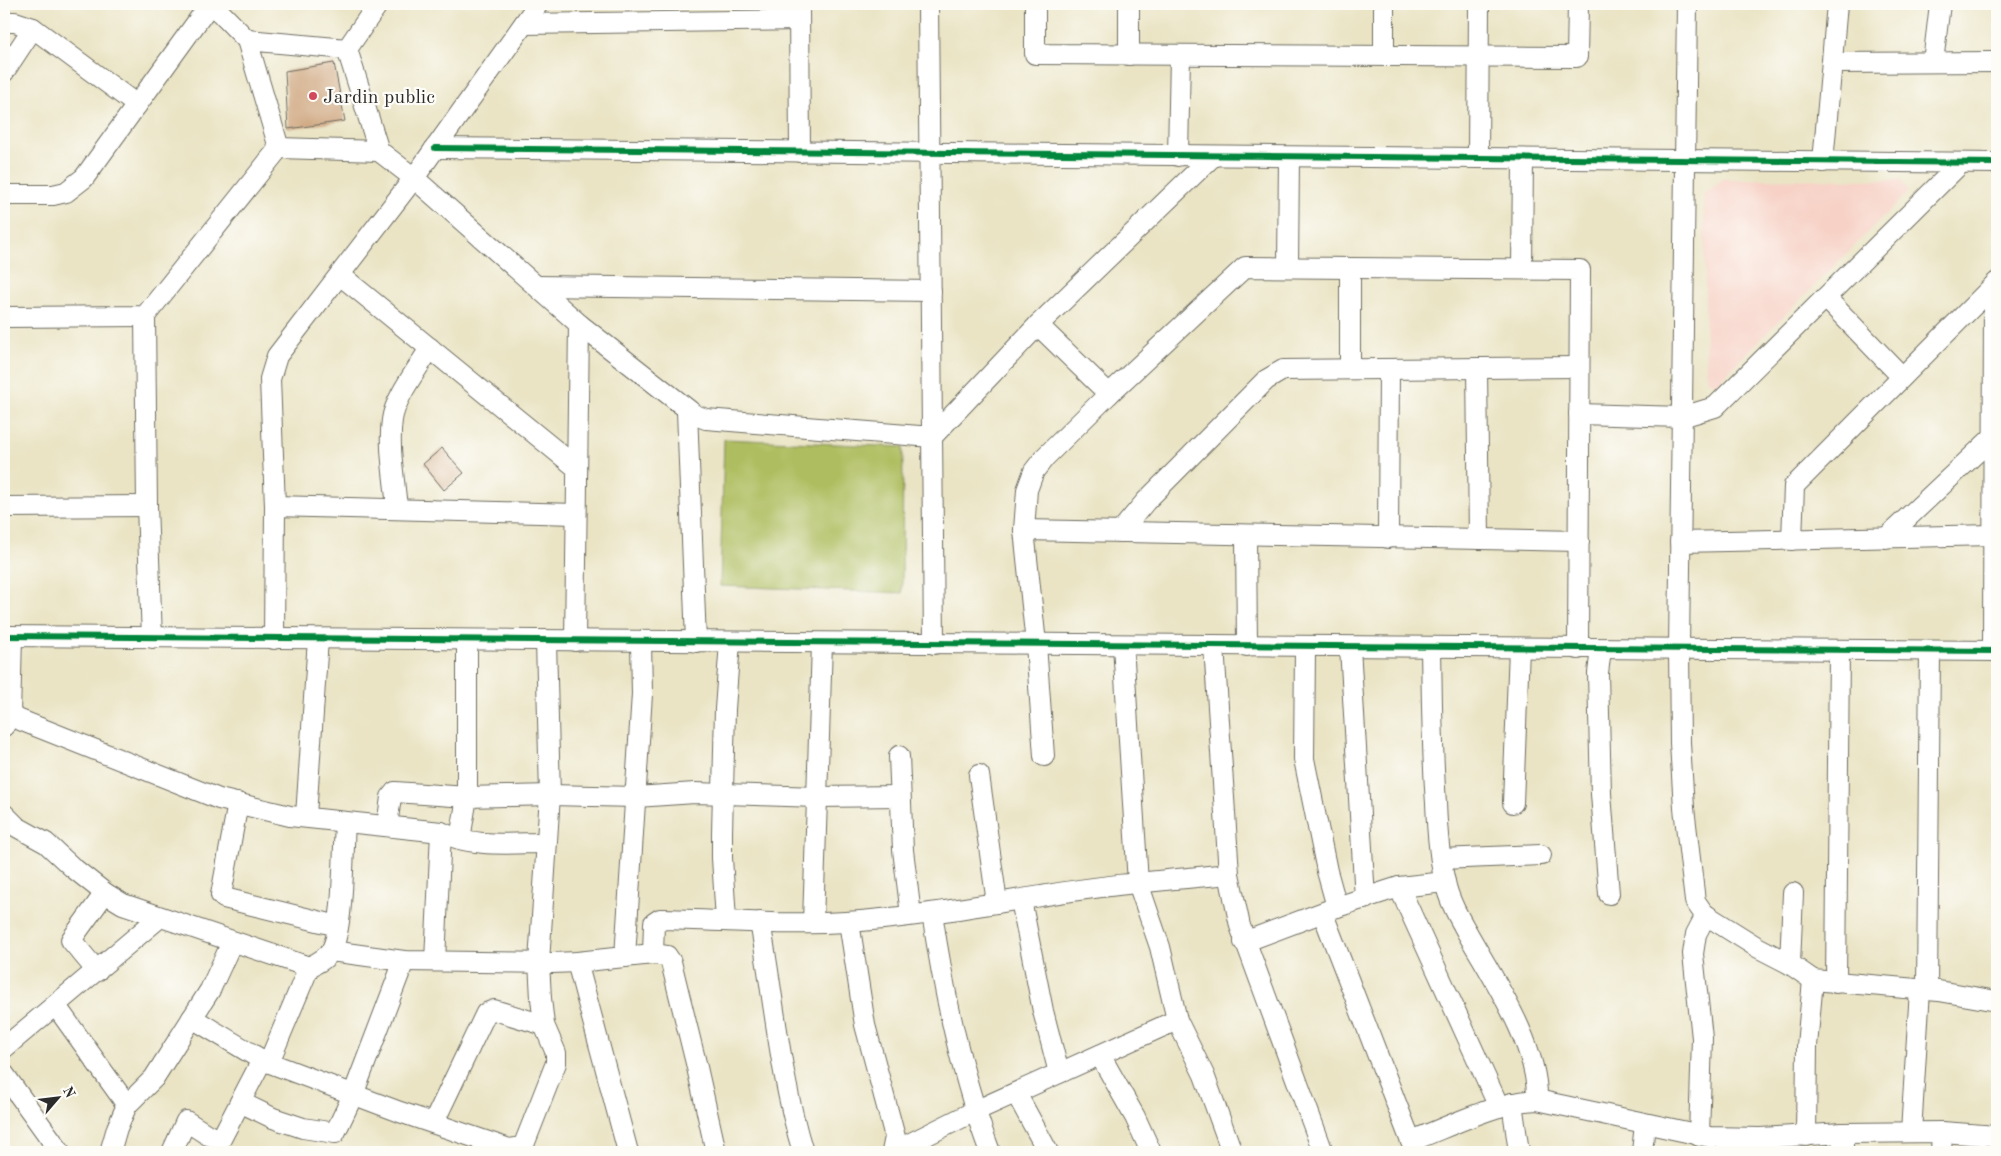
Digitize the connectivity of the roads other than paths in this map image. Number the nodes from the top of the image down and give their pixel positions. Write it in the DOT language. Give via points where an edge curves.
graph roads {
  1 [pos="211,4"];
  2 [pos="378,4"];
  3 [pos="538,4"];
  4 [pos="928,4"];
  5 [pos="1035,4"];
  6 [pos="1129,4"];
  7 [pos="1384,4"];
  8 [pos="1479,4"];
  9 [pos="1578,4"];
  10 [pos="1687,4"];
  11 [pos="1837,4"];
  12 [pos="1940,4"];
  13 [pos="799,12"];
  14 [pos="4,22"];
  15 [pos="524,24"];
  16 [pos="33,28"];
  17 [pos="247,40"];
  18 [pos="347,49"];
  19 [pos="1129,55"];
  20 [pos="1180,55"];
  21 [pos="1384,56"];
  22 [pos="1478,57"];
  23 [pos="1934,62"];
  24 [pos="1997,62"];
  25 [pos="1832,63"];
  26 [pos="4,72"];
  27 [pos="137,105"];
  28 [pos="280,148"];
  29 [pos="434,148"];
  30 [pos="379,151"];
  31 [pos="800,152"];
  32 [pos="930,153"];
  33 [pos="1178,156"];
  34 [pos="1213,156"];
  35 [pos="1289,157"];
  36 [pos="1478,158"];
  37 [pos="1523,159"];
  38 [pos="1686,160"];
  39 [pos="1823,162"];
  40 [pos="1962,163"];
  41 [pos="1997,164"];
  42 [pos="414,178"];
  43 [pos="4,195"];
  44 [pos="1288,267"];
  45 [pos="1350,268"];
  46 [pos="1522,269"];
  47 [pos="340,275"];
  48 [pos="1996,283"];
  49 [pos="537,286"];
  50 [pos="931,291"];
  51 [pos="1826,298"];
  52 [pos="145,316"];
  53 [pos="4,317"];
  54 [pos="579,324"];
  55 [pos="1038,325"];
  56 [pos="430,348"];
  57 [pos="1579,367"];
  58 [pos="1477,368"];
  59 [pos="1350,369"];
  60 [pos="1389,369"];
  61 [pos="1902,377"];
  62 [pos="1109,394"];
  63 [pos="688,410"];
  64 [pos="1579,414"];
  65 [pos="1682,417"];
  66 [pos="1994,436"];
  67 [pos="932,437"];
  68 [pos="577,468"];
  69 [pos="147,506"];
  70 [pos="275,506"];
  71 [pos="4,507"];
  72 [pos="397,509"];
  73 [pos="576,514"];
  74 [pos="1024,530"];
  75 [pos="1120,532"];
  76 [pos="1246,535"];
  77 [pos="1993,536"];
  78 [pos="1388,538"];
  79 [pos="1886,538"];
  80 [pos="1479,539"];
  81 [pos="1792,540"];
  82 [pos="1579,542"];
  83 [pos="1680,542"];
  84 [pos="8,636"];
  85 [pos="152,638"];
  86 [pos="274,638"];
  87 [pos="318,639"];
  88 [pos="467,640"];
  89 [pos="546,641"];
  90 [pos="575,641"];
  91 [pos="641,641"];
  92 [pos="696,642"];
  93 [pos="730,642"];
  94 [pos="822,643"];
  95 [pos="934,644"];
  96 [pos="1036,644"];
  97 [pos="1123,645"];
  98 [pos="1214,646"];
  99 [pos="1246,646"];
  100 [pos="1305,646"];
  101 [pos="1350,647"];
  102 [pos="1431,648"];
  103 [pos="1519,648"];
  104 [pos="1578,649"];
  105 [pos="1601,649"];
  106 [pos="1679,650"];
  107 [pos="1839,651"];
  108 [pos="1995,651"];
  109 [pos="1930,652"];
  110 [pos="7,721"];
  111 [pos="899,756"];
  112 [pos="1044,756"];
  113 [pos="979,775"];
  114 [pos="724,794"];
  115 [pos="550,795"];
  116 [pos="900,796"];
  117 [pos="467,797"];
  118 [pos="636,797"];
  119 [pos="817,797"];
  120 [pos="238,803"];
  121 [pos="1513,803"];
  122 [pos="4,814"];
  123 [pos="306,816"];
  124 [pos="345,822"];
  125 [pos="388,826"];
  126 [pos="441,832"];
  127 [pos="460,839"];
  128 [pos="546,843"];
  129 [pos="1541,855"];
  130 [pos="1441,859"];
  131 [pos="1229,874"];
  132 [pos="1445,882"];
  133 [pos="1138,883"];
  134 [pos="1399,887"];
  135 [pos="105,893"];
  136 [pos="1793,893"];
  137 [pos="1609,894"];
  138 [pos="1364,899"];
  139 [pos="1021,900"];
  140 [pos="997,903"];
  141 [pos="1330,910"];
  142 [pos="932,913"];
  143 [pos="911,915"];
  144 [pos="1706,915"];
  145 [pos="160,917"];
  146 [pos="726,920"];
  147 [pos="760,922"];
  148 [pos="849,922"];
  149 [pos="814,923"];
  150 [pos="338,926"];
  151 [pos="232,942"];
  152 [pos="1244,942"];
  153 [pos="331,951"];
  154 [pos="653,954"];
  155 [pos="625,957"];
  156 [pos="404,961"];
  157 [pos="435,961"];
  158 [pos="539,962"];
  159 [pos="577,962"];
  160 [pos="1790,964"];
  161 [pos="309,967"];
  162 [pos="97,971"];
  163 [pos="1813,980"];
  164 [pos="1836,983"];
  165 [pos="1923,990"];
  166 [pos="1997,1001"];
  167 [pos="56,1006"];
  168 [pos="192,1018"];
  169 [pos="1177,1020"];
  170 [pos="544,1025"];
  171 [pos="4,1048"];
  172 [pos="1100,1055"];
  173 [pos="266,1061"];
  174 [pos="1059,1073"];
  175 [pos="6,1084"];
  176 [pos="1016,1093"];
  177 [pos="353,1095"];
  178 [pos="1537,1100"];
  179 [pos="240,1102"];
  180 [pos="127,1105"];
  181 [pos="1506,1105"];
  182 [pos="974,1111"];
  183 [pos="434,1122"];
  184 [pos="1645,1124"];
  185 [pos="1911,1132"];
  186 [pos="1942,1132"];
  187 [pos="1806,1136"];
  188 [pos="1994,1141"];
  189 [pos="1706,1142"];
  190 [pos="1843,1143"];
  191 [pos="1413,1147"];
  192 [pos="500,1149"];
  193 [pos="60,1152"];
  194 [pos="110,1152"];
  195 [pos="172,1152"];
  196 [pos="628,1152"];
  197 [pos="716,1152"];
  198 [pos="803,1152"];
  199 [pos="892,1152"];
  200 [pos="990,1152"];
  201 [pos="1048,1152"];
  202 [pos="1151,1152"];
  203 [pos="1232,1152"];
  204 [pos="1323,1152"];
  205 [pos="1519,1152"];
  206 [pos="1642,1152"];
  207 [pos="1941,1152"];
  1 -- 17 [label="street"];
  1 -- 27 [label="street"];
  2 -- 18 [label="street"];
  3 -- 15 [label="street"];
  4 -- 32 [label="street"];
  5 -- 19 [label="street" via="1035,54"];
  6 -- 19 [label="street"];
  7 -- 21 [label="street"];
  8 -- 22 [label="street"];
  9 -- 22 [label="street" via="1577,57"];
  10 -- 38 [label="street"];
  11 -- 25 [label="street"];
  12 -- 23 [label="street"];
  13 -- 15 [label="street"];
  13 -- 31 [label="street"];
  14 -- 16 [label="street"];
  15 -- 29 [label="street"];
  16 -- 26 [label="street"];
  16 -- 27 [label="street"];
  17 -- 18 [label="street"];
  17 -- 28 [label="street"];
  18 -- 30 [label="street"];
  19 -- 20 [label="street"];
  20 -- 21 [label="street"];
  20 -- 33 [label="street"];
  21 -- 22 [label="street"];
  22 -- 36 [label="street"];
  23 -- 24 [label="street"];
  23 -- 25 [label="street"];
  25 -- 39 [label="street"];
  27 -- 43 [label="street" via="84,178 66,192"];
  28 -- 30 [label="street"];
  28 -- 52 [label="street"];
  29 -- 31 [label="street"];
  29 -- 42 [label="street"];
  30 -- 42 [label="street"];
  31 -- 32 [label="street"];
  32 -- 33 [label="street"];
  32 -- 50 [label="street"];
  33 -- 34 [label="street"];
  34 -- 35 [label="street"];
  34 -- 55 [label="street"];
  35 -- 36 [label="street"];
  35 -- 44 [label="street"];
  36 -- 37 [label="street"];
  37 -- 38 [label="street"];
  37 -- 46 [label="street"];
  38 -- 39 [label="street"];
  38 -- 65 [label="street"];
  39 -- 40 [label="street"];
  40 -- 41 [label="street"];
  40 -- 51 [label="street"];
  42 -- 47 [label="street"];
  42 -- 49 [label="street"];
  44 -- 45 [label="street"];
  44 -- 62 [label="street" via="1245,267"];
  45 -- 46 [label="street"];
  45 -- 59 [label="street"];
  46 -- 57 [label="street" via="1580,270"];
  47 -- 56 [label="street"];
  47 -- 70 [label="street" via="272,367"];
  48 -- 61 [label="street"];
  48 -- 66 [label="street"];
  49 -- 50 [label="street"];
  49 -- 54 [label="street"];
  50 -- 67 [label="street"];
  51 -- 61 [label="street"];
  51 -- 65 [label="street" via="1715,407"];
  52 -- 53 [label="street"];
  52 -- 69 [label="street"];
  54 -- 63 [label="street"];
  54 -- 68 [label="street"];
  55 -- 62 [label="street"];
  55 -- 67 [label="street"];
  56 -- 68 [label="street"];
  56 -- 72 [label="street" via="399,399 392,420"];
  57 -- 58 [label="street"];
  57 -- 64 [label="street"];
  58 -- 60 [label="street"];
  58 -- 80 [label="street"];
  59 -- 60 [label="street"];
  59 -- 75 [label="street" via="1283,370 1266,380 1146,501"];
  60 -- 78 [label="street"];
  61 -- 81 [label="street" via="1794,486"];
  62 -- 74 [label="street" via="1034,471 1027,490"];
  63 -- 67 [label="street" via="706,419"];
  63 -- 92 [label="street"];
  64 -- 65 [label="street"];
  64 -- 82 [label="street"];
  65 -- 83 [label="street"];
  66 -- 77 [label="street"];
  66 -- 79 [label="street"];
  67 -- 95 [label="street"];
  68 -- 73 [label="street"];
  69 -- 71 [label="street"];
  69 -- 85 [label="street"];
  70 -- 72 [label="street"];
  70 -- 86 [label="street"];
  72 -- 73 [label="street"];
  73 -- 90 [label="street"];
  74 -- 75 [label="street"];
  74 -- 96 [label="street"];
  75 -- 76 [label="street"];
  76 -- 78 [label="street"];
  76 -- 99 [label="street"];
  77 -- 79 [label="street"];
  77 -- 108 [label="street"];
  78 -- 80 [label="street"];
  79 -- 81 [label="street"];
  80 -- 82 [label="street"];
  81 -- 83 [label="street"];
  82 -- 104 [label="street"];
  83 -- 106 [label="street"];
  84 -- 85 [label="street"];
  84 -- 110 [label="street"];
  85 -- 86 [label="street"];
  86 -- 87 [label="street"];
  87 -- 88 [label="street"];
  87 -- 123 [label="street"];
  88 -- 89 [label="street"];
  88 -- 117 [label="street"];
  89 -- 90 [label="street"];
  89 -- 115 [label="street"];
  90 -- 91 [label="street"];
  91 -- 92 [label="street"];
  91 -- 118 [label="street" via="642,694"];
  92 -- 93 [label="street"];
  93 -- 94 [label="street"];
  93 -- 114 [label="street"];
  94 -- 95 [label="street"];
  94 -- 119 [label="street"];
  95 -- 96 [label="street"];
  96 -- 97 [label="street"];
  96 -- 112 [label="street"];
  97 -- 98 [label="street"];
  97 -- 133 [label="street"];
  98 -- 99 [label="street"];
  98 -- 131 [label="street"];
  99 -- 100 [label="street"];
  100 -- 101 [label="street"];
  100 -- 141 [label="street" via="1304,759 1326,871"];
  101 -- 102 [label="street"];
  101 -- 138 [label="street"];
  102 -- 103 [label="street"];
  102 -- 130 [label="street" via="1434,775"];
  103 -- 104 [label="street"];
  103 -- 121 [label="street"];
  104 -- 105 [label="street"];
  105 -- 106 [label="street"];
  105 -- 137 [label="street" via="1598,673 1601,794"];
  106 -- 107 [label="street"];
  106 -- 144 [label="street" via="1684,808 1695,901"];
  107 -- 109 [label="street"];
  107 -- 164 [label="street"];
  108 -- 109 [label="street"];
  109 -- 165 [label="street"];
  110 -- 120 [label="street" via="219,799"];
  111 -- 116 [label="street"];
  113 -- 140 [label="street"];
  114 -- 118 [label="street"];
  114 -- 119 [label="street"];
  114 -- 146 [label="street" via="722,858"];
  115 -- 117 [label="street"];
  115 -- 118 [label="street"];
  115 -- 128 [label="street"];
  116 -- 119 [label="street"];
  116 -- 143 [label="street"];
  117 -- 125 [label="street" via="395,792 391,797"];
  117 -- 127 [label="street"];
  118 -- 155 [label="street"];
  119 -- 149 [label="street"];
  120 -- 123 [label="street" via="290,816"];
  120 -- 150 [label="street" via="220,895"];
  122 -- 135 [label="street" via="17,827 46,843"];
  123 -- 124 [label="street"];
  124 -- 125 [label="street"];
  124 -- 150 [label="street"];
  125 -- 126 [label="street"];
  126 -- 127 [label="street"];
  126 -- 157 [label="street"];
  127 -- 128 [label="street"];
  128 -- 158 [label="street"];
  129 -- 130 [label="street"];
  130 -- 132 [label="street"];
  131 -- 133 [label="street"];
  131 -- 152 [label="street"];
  132 -- 134 [label="street"];
  132 -- 178 [label="street" via="1456,912 1513,1014 1531,1060 1538,1088"];
  133 -- 139 [label="street"];
  133 -- 169 [label="street" via="1160,947"];
  134 -- 138 [label="street"];
  134 -- 181 [label="street"];
  135 -- 145 [label="street" via="123,904"];
  135 -- 162 [label="street" via="71,940"];
  136 -- 160 [label="street"];
  138 -- 141 [label="street"];
  139 -- 140 [label="street"];
  139 -- 174 [label="street"];
  140 -- 142 [label="street"];
  141 -- 152 [label="street"];
  141 -- 191 [label="street"];
  142 -- 143 [label="street"];
  142 -- 182 [label="street" via="946,998"];
  143 -- 148 [label="street"];
  144 -- 160 [label="street"];
  144 -- 189 [label="street" via="1696,934 1693,954 1702,1038"];
  145 -- 151 [label="street"];
  145 -- 162 [label="street"];
  146 -- 147 [label="street"];
  146 -- 154 [label="street" via="658,919 653,928"];
  147 -- 149 [label="street"];
  147 -- 198 [label="street" via="779,1047"];
  148 -- 149 [label="street"];
  148 -- 199 [label="street" via="866,1025 895,1137"];
  150 -- 153 [label="street"];
  151 -- 161 [label="street"];
  151 -- 168 [label="street" via="210,990"];
  152 -- 204 [label="street"];
  153 -- 156 [label="street"];
  153 -- 161 [label="street"];
  154 -- 155 [label="street"];
  154 -- 197 [label="street" via="667,956 671,962"];
  155 -- 159 [label="street"];
  156 -- 157 [label="street"];
  156 -- 177 [label="street"];
  157 -- 158 [label="street"];
  158 -- 159 [label="street"];
  158 -- 170 [label="street"];
  159 -- 196 [label="street"];
  160 -- 163 [label="street"];
  161 -- 173 [label="street"];
  162 -- 167 [label="street"];
  163 -- 164 [label="street"];
  163 -- 187 [label="street" via="1807,1046"];
  164 -- 165 [label="street"];
  165 -- 166 [label="street"];
  165 -- 185 [label="street"];
  167 -- 171 [label="street"];
  167 -- 180 [label="street"];
  168 -- 173 [label="street"];
  168 -- 180 [label="street" via="154,1078"];
  169 -- 172 [label="street"];
  169 -- 203 [label="street" via="1204,1075"];
  170 -- 183 [label="street" via="494,1010 486,1012"];
  170 -- 192 [label="street" via="556,1053 556,1064 525,1142 521,1147"];
  172 -- 174 [label="street"];
  172 -- 202 [label="street"];
  173 -- 177 [label="street"];
  173 -- 179 [label="street"];
  174 -- 176 [label="street"];
  175 -- 193 [label="street"];
  176 -- 182 [label="street"];
  176 -- 201 [label="street"];
  177 -- 179 [label="street" via="335,1133 303,1128"];
  177 -- 183 [label="street"];
  178 -- 181 [label="street"];
  178 -- 184 [label="street"];
  179 -- 195 [label="street" via="222,1139 208,1135 186,1121"];
  180 -- 194 [label="street"];
  181 -- 191 [label="street"];
  181 -- 205 [label="street"];
  182 -- 199 [label="street"];
  182 -- 200 [label="street"];
  183 -- 192 [label="street"];
  184 -- 189 [label="street"];
  184 -- 206 [label="street"];
  185 -- 186 [label="street"];
  185 -- 190 [label="street"];
  186 -- 188 [label="street"];
  186 -- 207 [label="street"];
  187 -- 189 [label="street"];
  187 -- 190 [label="street"];
}
